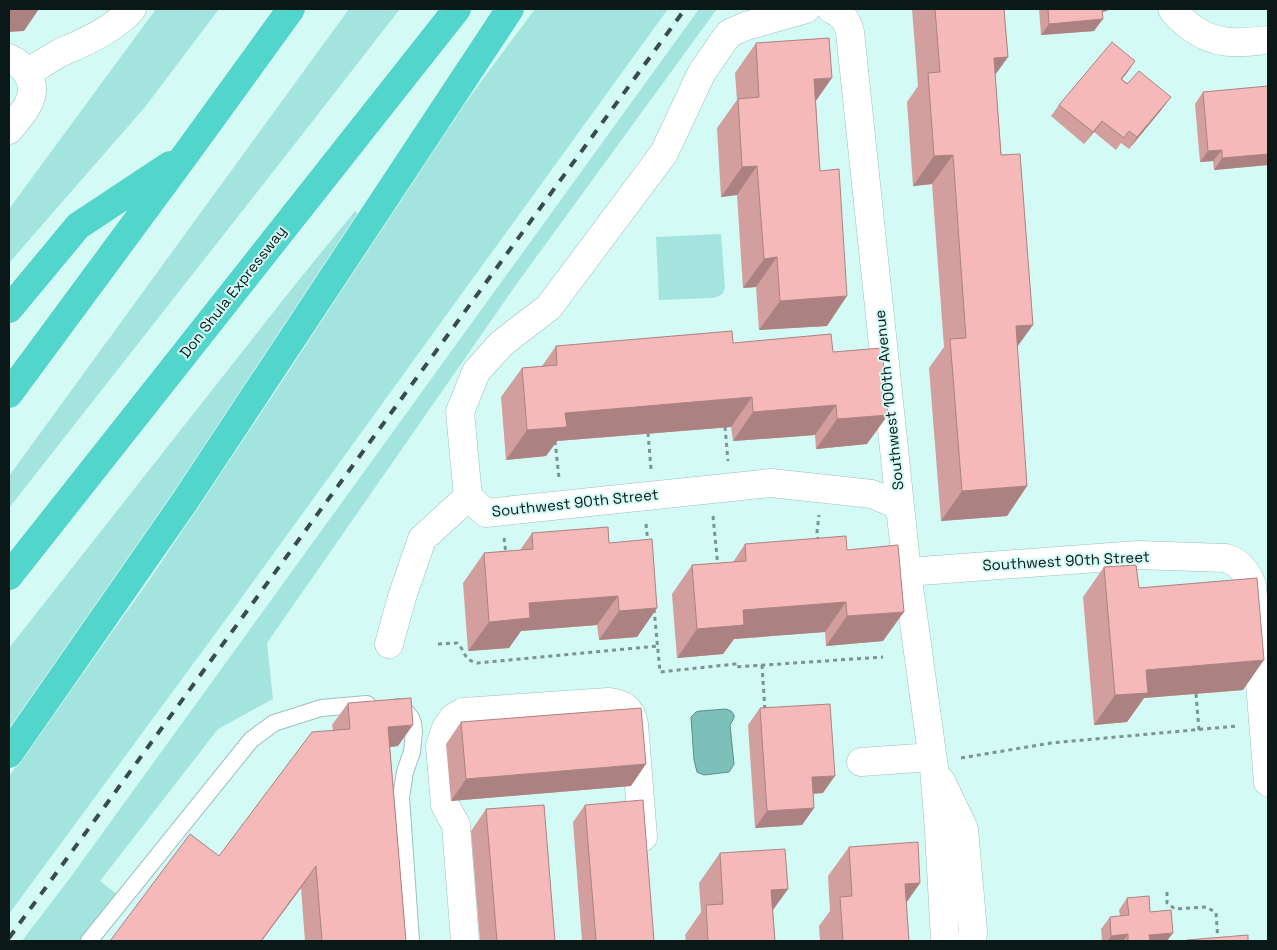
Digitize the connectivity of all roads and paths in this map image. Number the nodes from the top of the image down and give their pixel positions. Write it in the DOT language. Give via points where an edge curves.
graph roads {
  1 [pos="132,9"];
  2 [pos="291,9"];
  3 [pos="457,9"];
  4 [pos="510,9"];
  5 [pos="806,9"];
  6 [pos="831,9"];
  7 [pos="1181,18"];
  8 [pos="1268,40"];
  9 [pos="18,66"];
  10 [pos="9,130"];
  11 [pos="186,154"];
  12 [pos="9,309"];
  13 [pos="9,394"];
  14 [pos="725,427"];
  15 [pos="648,433"];
  16 [pos="555,441"];
  17 [pos="729,466"];
  18 [pos="652,472"];
  19 [pos="560,482"];
  20 [pos="468,497"];
  21 [pos="900,506"];
  22 [pos="712,510"];
  23 [pos="819,512"];
  24 [pos="645,516"];
  25 [pos="503,530"];
  26 [pos="648,544"];
  27 [pos="819,550"];
  28 [pos="507,559"];
  29 [pos="907,572"];
  30 [pos="719,573"];
  31 [pos="9,576"];
  32 [pos="653,600"];
  33 [pos="389,644"];
  34 [pos="438,644"];
  35 [pos="658,646"];
  36 [pos="883,657"];
  37 [pos="762,664"];
  38 [pos="1196,694"];
  39 [pos="766,714"];
  40 [pos="1238,726"];
  41 [pos="1200,730"];
  42 [pos="9,754"];
  43 [pos="941,761"];
  44 [pos="861,762"];
  45 [pos="1268,782"];
  46 [pos="645,862"];
  47 [pos="1167,892"];
  48 [pos="89,941"];
  49 [pos="411,941"];
  50 [pos="465,941"];
  51 [pos="945,941"];
  52 [pos="972,941"];
  53 [pos="1218,941"];
  1 -- 9 [label="street" via="114,25 82,44"];
  2 -- 11 [label="highway"];
  3 -- 31 [label="highway, Don Shula Expressway"];
  4 -- 42 [label="highway" via="185,502"];
  5 -- 20 [label="street" via="746,26 725,39 702,72 664,153 607,230 549,307 501,344 476,372 460,412"];
  6 -- 21 [label="street, Southwest 100th Avenue" via="842,15 850,32"];
  7 -- 8 [label="street" via="1213,40 1238,43"];
  9 -- 10 [label="street" via="31,81 32,91 30,100"];
  11 -- 12 [label="highway" via="78,226"];
  11 -- 13 [label="highway"];
  14 -- 17 [label="path"];
  15 -- 18 [label="path"];
  16 -- 19 [label="path"];
  20 -- 21 [label="street, Southwest 90th Street" via="486,513 771,483 872,494"];
  20 -- 33 [label="street" via="422,539"];
  21 -- 29 [label="street, Southwest 100th Avenue"];
  22 -- 30 [label="path"];
  23 -- 27 [label="path"];
  24 -- 26 [label="path"];
  25 -- 28 [label="path"];
  29 -- 43 [label="street, Southwest 100th Avenue"];
  29 -- 45 [label="street, Southwest 90th Street" via="1138,555 1226,558 1235,562 1252,585"];
  32 -- 35 [label="path"];
  34 -- 35 [label="path" via="457,644 468,658 477,663"];
  35 -- 37 [label="path" via="660,672"];
  36 -- 37 [label="path"];
  37 -- 39 [label="path"];
  38 -- 41 [label="path"];
  40 -- 41 [label="path"];
  41 -- 43 [label="path" via="1051,743"];
  43 -- 44 [label="street"];
  43 -- 51 [label="street, Southwest 100th Avenue" via="940,840"];
  43 -- 52 [label="street, Southwest 100th Avenue" via="964,829"];
  46 -- 50 [label="street" via="634,724 632,714 624,706 608,702 463,712 446,728 440,746 445,805 456,825"];
  47 -- 53 [label="path" via="1167,904 1174,909 1207,907 1216,913"];
  48 -- 49 [label="lane" via="251,740 274,723 321,708 379,703 402,709 413,723 412,752 401,797"];
}
